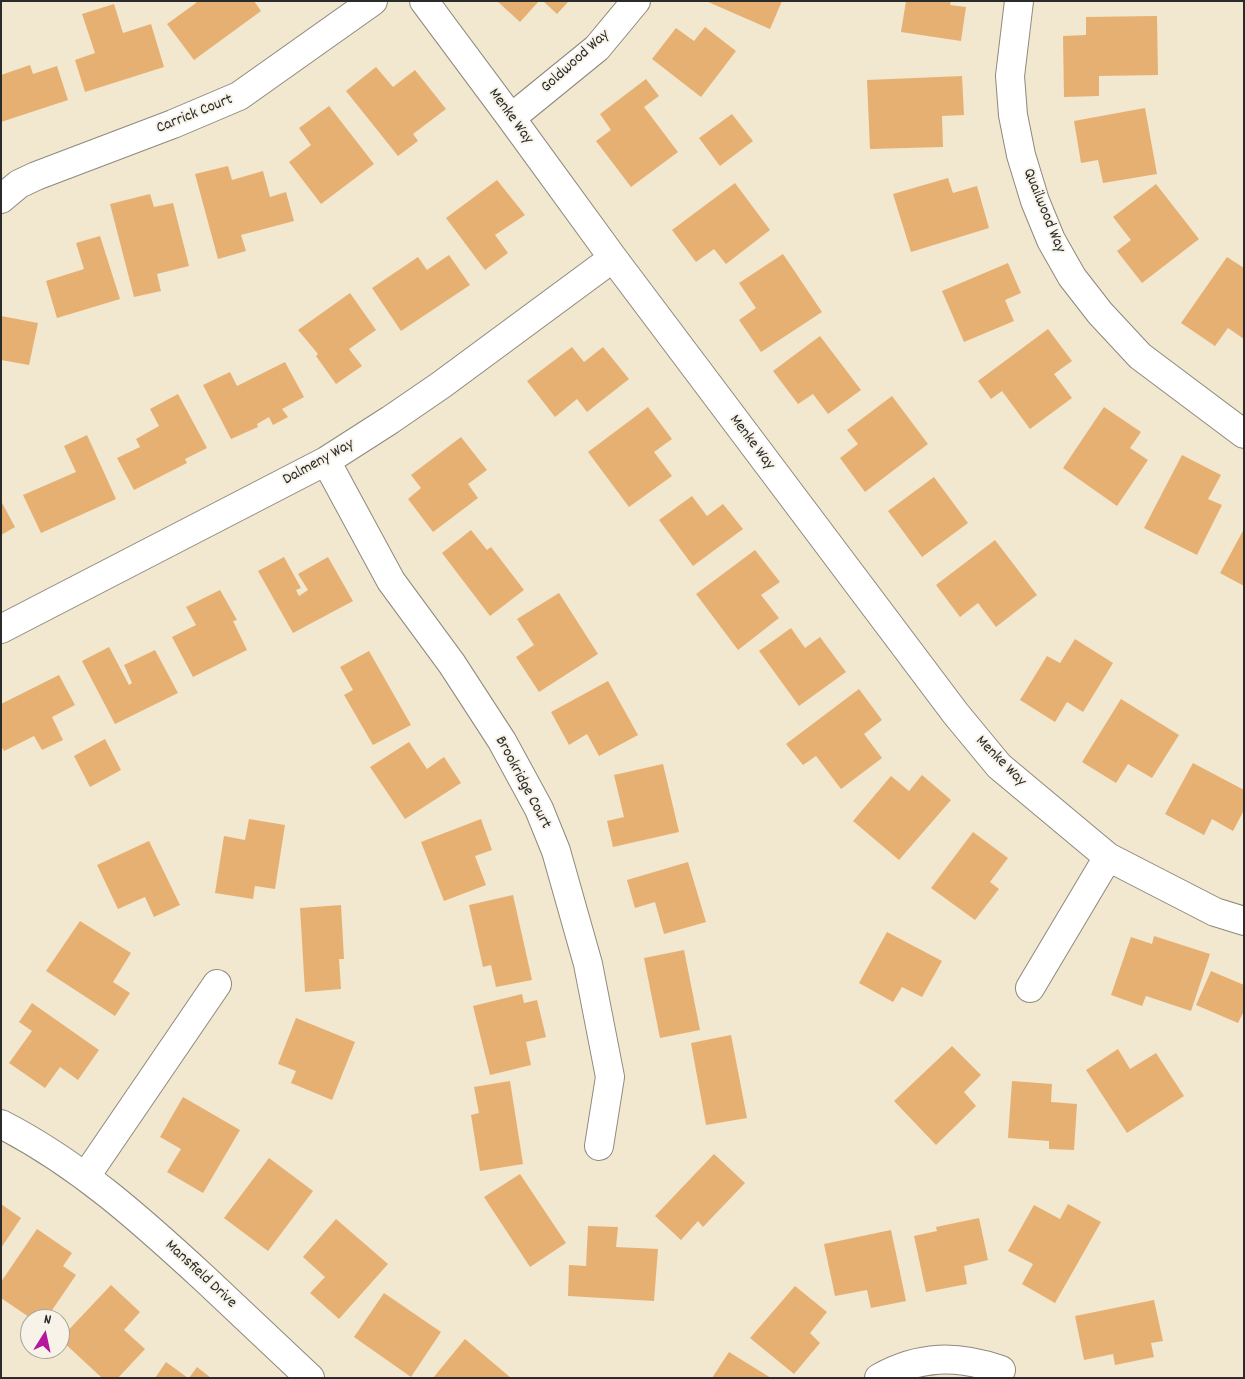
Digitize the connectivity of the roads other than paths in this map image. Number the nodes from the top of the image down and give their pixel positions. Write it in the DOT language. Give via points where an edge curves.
graph roads {
  1 [pos="373,1"];
  2 [pos="424,1"];
  3 [pos="636,1"];
  4 [pos="1019,1"];
  5 [pos="512,118"];
  6 [pos="1,199"];
  7 [pos="613,258"];
  8 [pos="1244,434"];
  9 [pos="326,461"];
  10 [pos="1,629"];
  11 [pos="1108,857"];
  12 [pos="1244,921"];
  13 [pos="217,984"];
  14 [pos="1030,988"];
  15 [pos="1,1124"];
  16 [pos="599,1146"];
  17 [pos="86,1176"];
  18 [pos="1001,1370"];
  19 [pos="310,1378"];
  20 [pos="879,1378"];
  1 -- 6 [label="street, Carrick Court" via="239,96 36,176 19,184"];
  2 -- 5 [label="street, Menke Way"];
  3 -- 5 [label="street, Goldwood Way" via="597,48"];
  4 -- 8 [label="street, Quailwood Way" via="1010,76 1013,115 1021,155 1051,240 1072,277 1140,356"];
  5 -- 7 [label="street, Menke Way"];
  7 -- 9 [label="street, Dalmeny Way" via="441,385"];
  7 -- 11 [label="street, Menke Way" via="956,714 999,766"];
  9 -- 10 [label="street, Dalmeny Way"];
  9 -- 16 [label="street, Brookridge Court" via="391,581 452,664 502,741 539,809 556,851 588,964 610,1077"];
  11 -- 12 [label="street, Menke Way" via="1215,912"];
  11 -- 14 [label="street"];
  13 -- 17 [label="street"];
  15 -- 17 [label="street, Mansfield Drive" via="33,1140"];
  17 -- 19 [label="street, Mansfield Drive" via="149,1227"];
  18 -- 20 [label="street" via="960,1360 940,1359 918,1362"];
}
